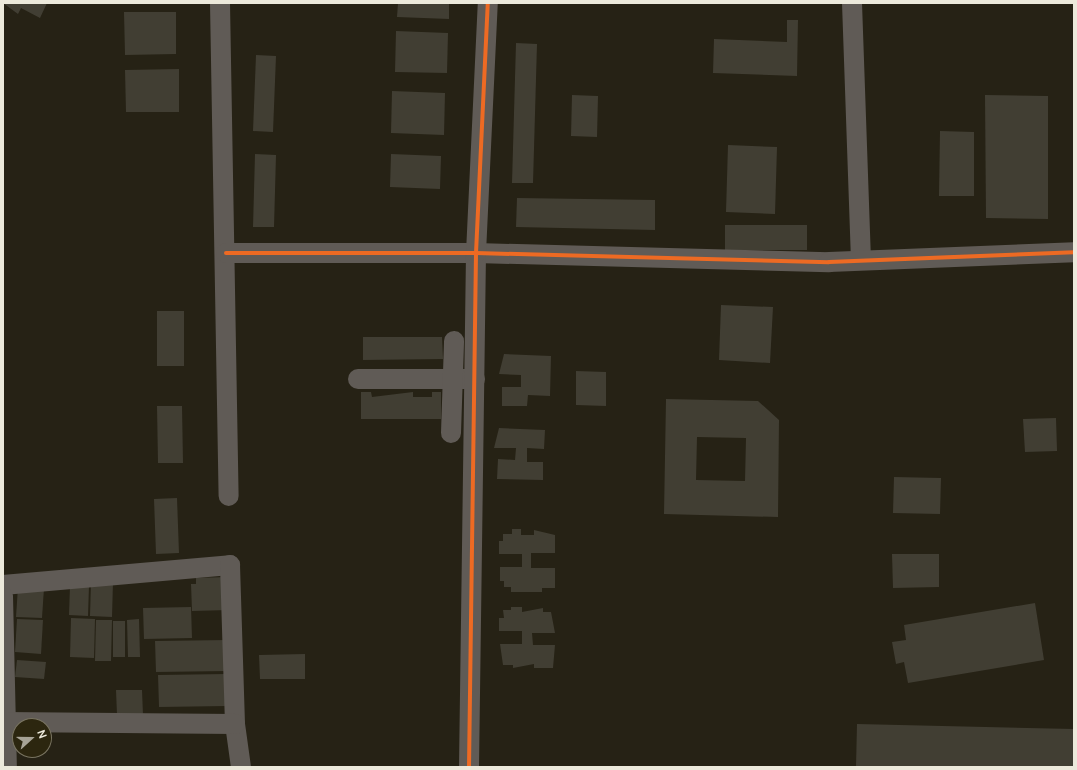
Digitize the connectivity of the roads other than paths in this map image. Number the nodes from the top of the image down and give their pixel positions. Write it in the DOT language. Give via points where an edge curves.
graph roads {
  1 [pos="220,3"];
  2 [pos="488,3"];
  3 [pos="852,3"];
  4 [pos="1074,252"];
  5 [pos="226,253"];
  6 [pos="476,253"];
  7 [pos="861,260"];
  8 [pos="454,341"];
  9 [pos="358,378"];
  10 [pos="475,379"];
  11 [pos="453,380"];
  12 [pos="451,433"];
  13 [pos="229,496"];
  14 [pos="3,585"];
  15 [pos="3,596"];
  16 [pos="4,722"];
  17 [pos="235,724"];
  18 [pos="7,767"];
  19 [pos="241,767"];
  20 [pos="470,767"];
  1 -- 5 [label="street"];
  2 -- 6 [label="street"];
  3 -- 7 [label="street"];
  4 -- 7 [label="street"];
  5 -- 6 [label="street"];
  5 -- 13 [label="street"];
  6 -- 7 [label="street"];
  6 -- 10 [label="street"];
  8 -- 11 [label="street"];
  9 -- 11 [label="street"];
  10 -- 11 [label="street"];
  10 -- 20 [label="street"];
  11 -- 12 [label="street"];
  14 -- 17 [label="street" via="230,565"];
  15 -- 16 [label="street"];
  16 -- 17 [label="street"];
  16 -- 18 [label="street"];
  17 -- 19 [label="street"];
}
